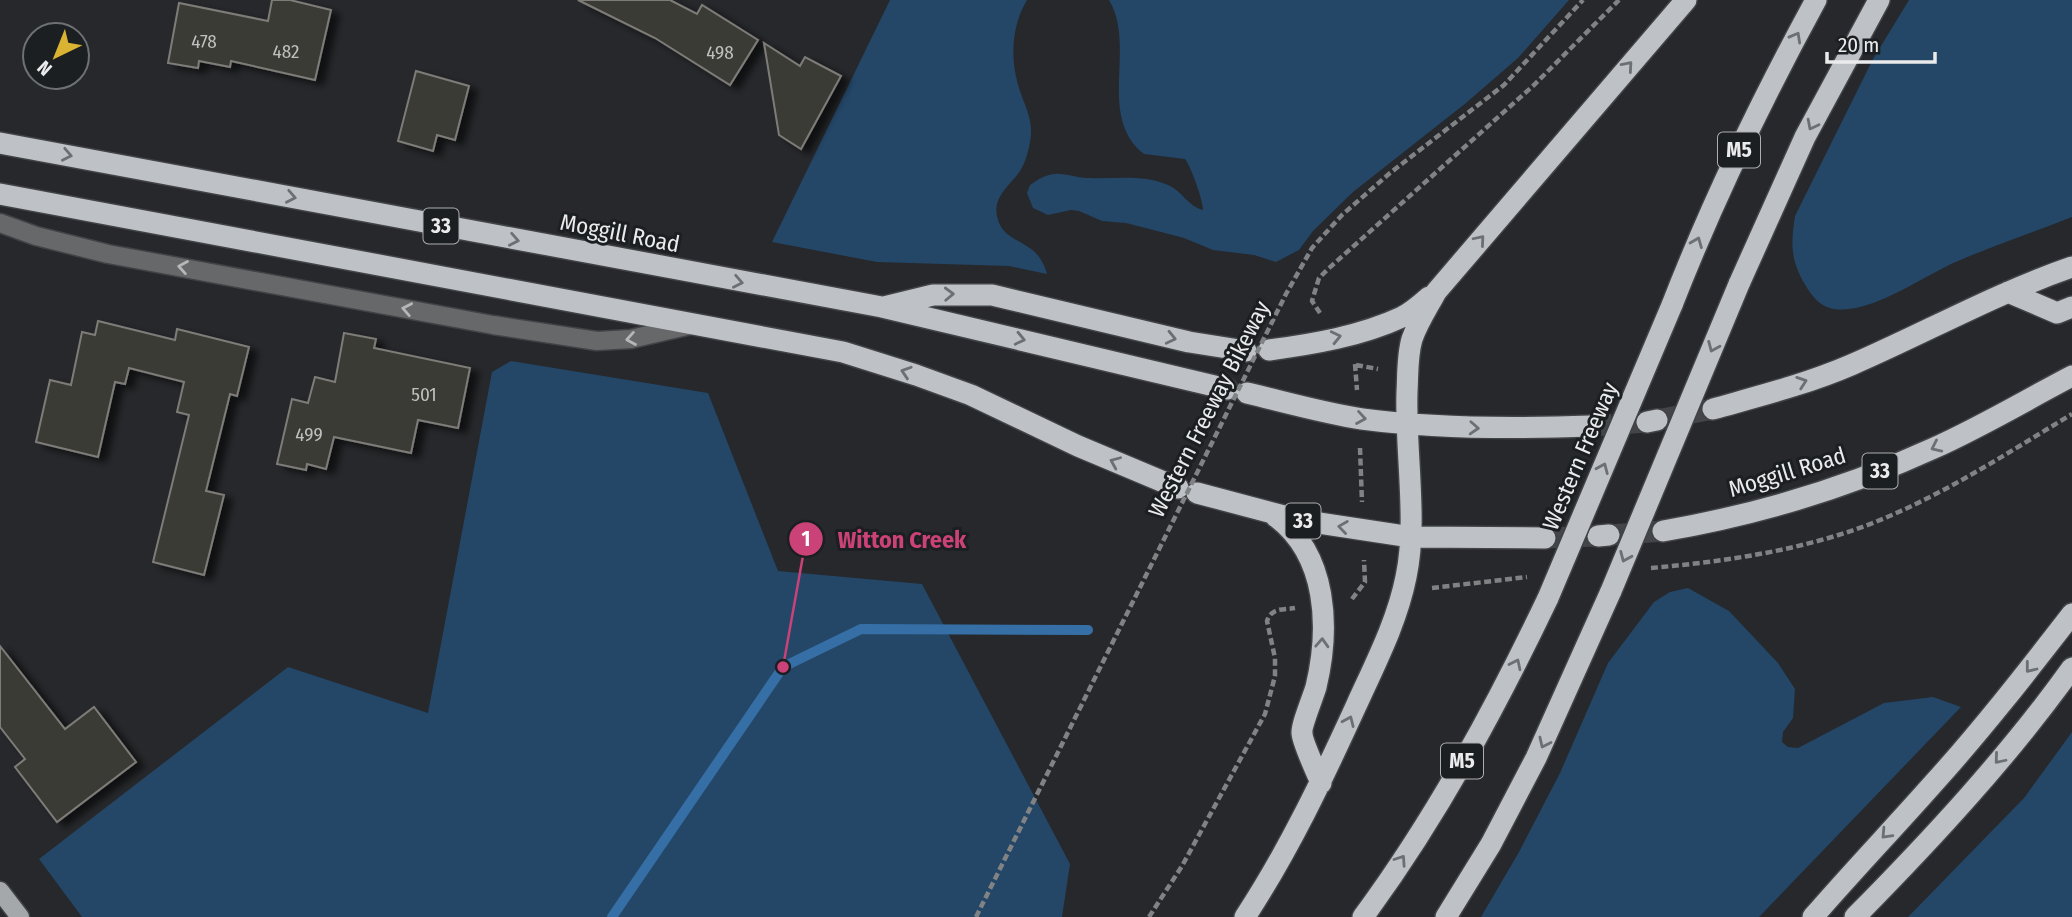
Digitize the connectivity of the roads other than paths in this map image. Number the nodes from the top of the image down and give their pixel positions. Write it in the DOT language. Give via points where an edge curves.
graph roads {
  1 [pos="1686,0"];
  2 [pos="1816,0"];
  3 [pos="1879,0"];
  4 [pos="0,143"];
  5 [pos="0,194"];
  6 [pos="0,223"];
  7 [pos="2072,267"];
  8 [pos="1436,292"];
  9 [pos="2008,292"];
  10 [pos="882,307"];
  11 [pos="2072,307"];
  12 [pos="698,323"];
  13 [pos="1269,350"];
  14 [pos="1246,351"];
  15 [pos="2072,376"];
  16 [pos="1713,409"];
  17 [pos="1406,424"];
  18 [pos="1591,426"];
  19 [pos="1273,514"];
  20 [pos="1663,531"];
  21 [pos="1411,537"];
  22 [pos="1545,538"];
  23 [pos="2072,614"];
  24 [pos="2072,668"];
  25 [pos="1321,783"];
  26 [pos="0,891"];
  27 [pos="20,917"];
  28 [pos="1245,917"];
  29 [pos="1363,917"];
  30 [pos="1446,917"];
  31 [pos="1813,917"];
  32 [pos="1855,917"];
  8 -- 1 [label="highway, one-way"];
  29 -- 2 [label="highway, Western Freeway / M5, one-way, bridge" via="1417,836 1509,679 1548,598 1700,232"];
  3 -- 30 [label="highway, M5, one-way, bridge" via="1805,137 1536,758"];
  4 -- 10 [label="highway, Moggill Road / 33, one-way"];
  5 -- 12 [label="highway, 33"];
  12 -- 6 [label="lane, one-way" via="631,339 597,341 108,254"];
  7 -- 9 [label="highway"];
  13 -- 8 [label="highway, one-way" via="1377,327 1405,316"];
  8 -- 17 [label="highway" via="1412,340"];
  9 -- 11 [label="highway" via="2057,313"];
  16 -- 9 [label="highway, one-way" via="1849,366"];
  10 -- 14 [label="highway, one-way" via="933,295 992,295"];
  10 -- 17 [label="highway, Moggill Road / 33, one-way" via="1237,391"];
  19 -- 12 [label="highway, 33, one-way" via="1187,491 916,374 843,352"];
  15 -- 20 [label="highway, Moggill Road / 33, one-way" via="1936,448 1882,470 1769,507"];
  17 -- 18 [label="highway, Moggill Road / 33, one-way" via="1509,430"];
  17 -- 21 [label="highway"];
  21 -- 19 [label="highway, 33, one-way"];
  25 -- 19 [label="highway, one-way" via="1301,733 1321,664 1323,604 1314,567 1296,534"];
  21 -- 22 [label="highway, 33"];
  25 -- 21 [label="highway, one-way" via="1385,643 1406,577"];
  23 -- 31 [label="highway, one-way" via="1933,785"];
  24 -- 32 [label="highway, one-way" via="1958,807"];
  25 -- 28 [label="highway"];
  26 -- 27 [label="main road"];
}
